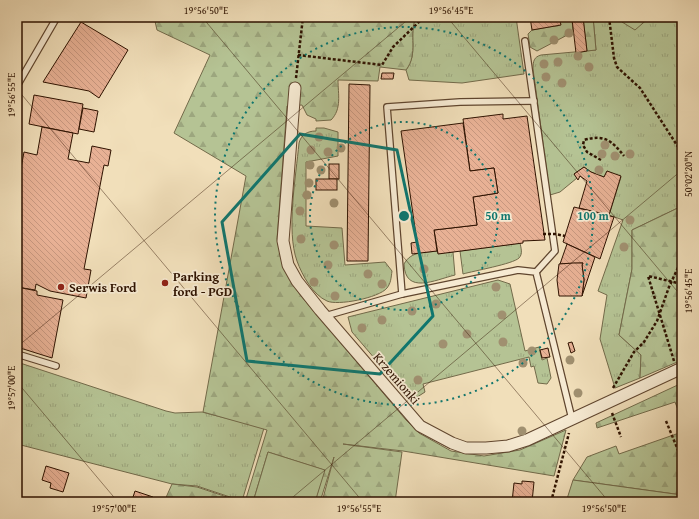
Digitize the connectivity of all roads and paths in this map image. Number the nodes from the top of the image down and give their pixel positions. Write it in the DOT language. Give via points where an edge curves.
graph roads {
  1 [pos="58,17"];
  2 [pos="304,17"];
  3 [pos="424,17"];
  4 [pos="609,17"];
  5 [pos="525,41"];
  6 [pos="298,55"];
  7 [pos="17,86"];
  8 [pos="295,88"];
  9 [pos="534,101"];
  10 [pos="682,154"];
  11 [pos="624,156"];
  12 [pos="601,160"];
  13 [pos="543,234"];
  14 [pos="565,236"];
  15 [pos="682,259"];
  16 [pos="536,272"];
  17 [pos="672,281"];
  18 [pos="682,284"];
  19 [pos="402,294"];
  20 [pos="660,315"];
  21 [pos="325,316"];
  22 [pos="17,354"];
  23 [pos="678,364"];
  24 [pos="56,366"];
  25 [pos="612,389"];
  26 [pos="612,412"];
  27 [pos="572,419"];
  28 [pos="666,421"];
  29 [pos="621,436"];
  30 [pos="682,456"];
  31 [pos="551,502"];
  1 -- 7 [label="lane"];
  2 -- 6 [label="path"];
  3 -- 6 [label="path" via="391,51 382,66"];
  4 -- 10 [label="path" via="617,67 640,88"];
  5 -- 9 [label="lane"];
  6 -- 8 [label="path"];
  8 -- 21 [label="street, Krzemionki" via="283,242 288,265 297,281"];
  9 -- 16 [label="lane" via="555,251"];
  9 -- 19 [label="lane" via="460,102 387,107"];
  11 -- 12 [label="path" via="615,143 605,138 594,137 584,140 583,145 587,152"];
  13 -- 14 [label="path, bridge"];
  15 -- 17 [label="path"];
  16 -- 19 [label="lane" via="518,270"];
  16 -- 27 [label="lane"];
  17 -- 18 [label="path"];
  17 -- 20 [label="path"];
  17 -- 20 [label="path" via="648,276"];
  19 -- 21 [label="lane"];
  20 -- 23 [label="path"];
  20 -- 25 [label="path"];
  21 -- 27 [label="street, Krzemionki" via="420,426 452,443 466,448 508,446"];
  22 -- 24 [label="lane"];
  23 -- 27 [label="street, Krzemionki"];
  26 -- 29 [label="path"];
  27 -- 31 [label="path"];
  28 -- 30 [label="path"];
}
